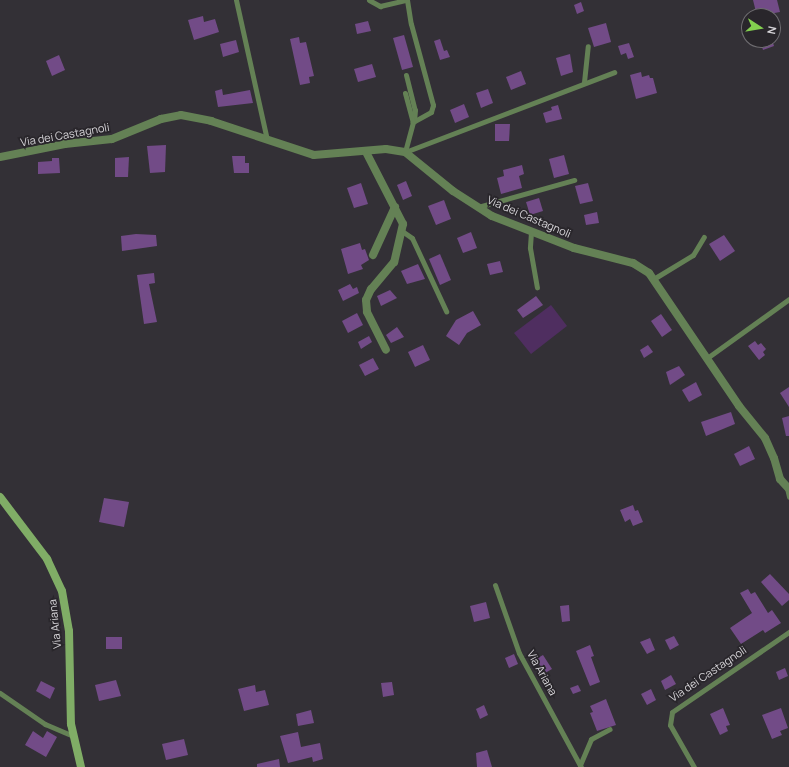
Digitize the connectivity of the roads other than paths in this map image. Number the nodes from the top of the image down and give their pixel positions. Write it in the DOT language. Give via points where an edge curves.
graph roads {
  1 [pos="236,0"];
  2 [pos="369,0"];
  3 [pos="407,0"];
  4 [pos="588,46"];
  5 [pos="614,72"];
  6 [pos="406,75"];
  7 [pos="584,82"];
  8 [pos="405,93"];
  9 [pos="413,122"];
  10 [pos="267,140"];
  11 [pos="366,152"];
  12 [pos="405,152"];
  13 [pos="0,157"];
  14 [pos="574,180"];
  15 [pos="395,207"];
  16 [pos="478,207"];
  17 [pos="402,231"];
  18 [pos="531,232"];
  19 [pos="704,237"];
  20 [pos="373,255"];
  21 [pos="655,278"];
  22 [pos="537,287"];
  23 [pos="789,299"];
  24 [pos="446,311"];
  25 [pos="386,350"];
  26 [pos="707,358"];
  27 [pos="788,489"];
  28 [pos="789,497"];
  29 [pos="0,498"];
  30 [pos="494,585"];
  31 [pos="789,632"];
  32 [pos="0,693"];
  33 [pos="610,729"];
  34 [pos="73,736"];
  35 [pos="581,766"];
  36 [pos="81,767"];
  37 [pos="694,767"];
  1 -- 10 [label="lane"];
  2 -- 3 [label="lane" via="380,6"];
  3 -- 9 [label="lane" via="433,105 431,112"];
  4 -- 7 [label="lane"];
  5 -- 7 [label="lane"];
  6 -- 9 [label="lane" via="415,110"];
  7 -- 12 [label="lane"];
  8 -- 9 [label="lane"];
  9 -- 12 [label="lane"];
  10 -- 11 [label="street, Via dei Castagnoli" via="318,155"];
  10 -- 13 [label="street, Via dei Castagnoli" via="211,121 181,115 161,119 112,139 65,144"];
  11 -- 12 [label="street, Via dei Castagnoli" via="390,149"];
  11 -- 15 [label="street"];
  12 -- 16 [label="street, Via dei Castagnoli"];
  14 -- 16 [label="lane"];
  15 -- 17 [label="street" via="402,222"];
  15 -- 20 [label="street"];
  16 -- 18 [label="street, Via dei Castagnoli"];
  17 -- 24 [label="lane" via="412,238"];
  17 -- 25 [label="street" via="394,262 371,288 366,300 367,312"];
  18 -- 21 [label="street, Via dei Castagnoli" via="574,248 633,263"];
  18 -- 22 [label="lane" via="530,248"];
  19 -- 21 [label="lane" via="693,255"];
  21 -- 26 [label="street, Via dei Castagnoli"];
  23 -- 26 [label="lane"];
  26 -- 27 [label="street, Via dei Castagnoli" via="739,406 765,438 780,479"];
  27 -- 28 [label="lane, Via dei Castagnoli"];
  29 -- 34 [label="main road, Via Ariana" via="42,552 62,591 68,625"];
  30 -- 35 [label="lane, Via Ariana" via="515,646"];
  31 -- 37 [label="lane, Via dei Castagnoli" via="672,712 670,725"];
  32 -- 34 [label="lane" via="45,724"];
  33 -- 35 [label="lane" via="589,741"];
  34 -- 36 [label="main road, Via Ariana"];
}
